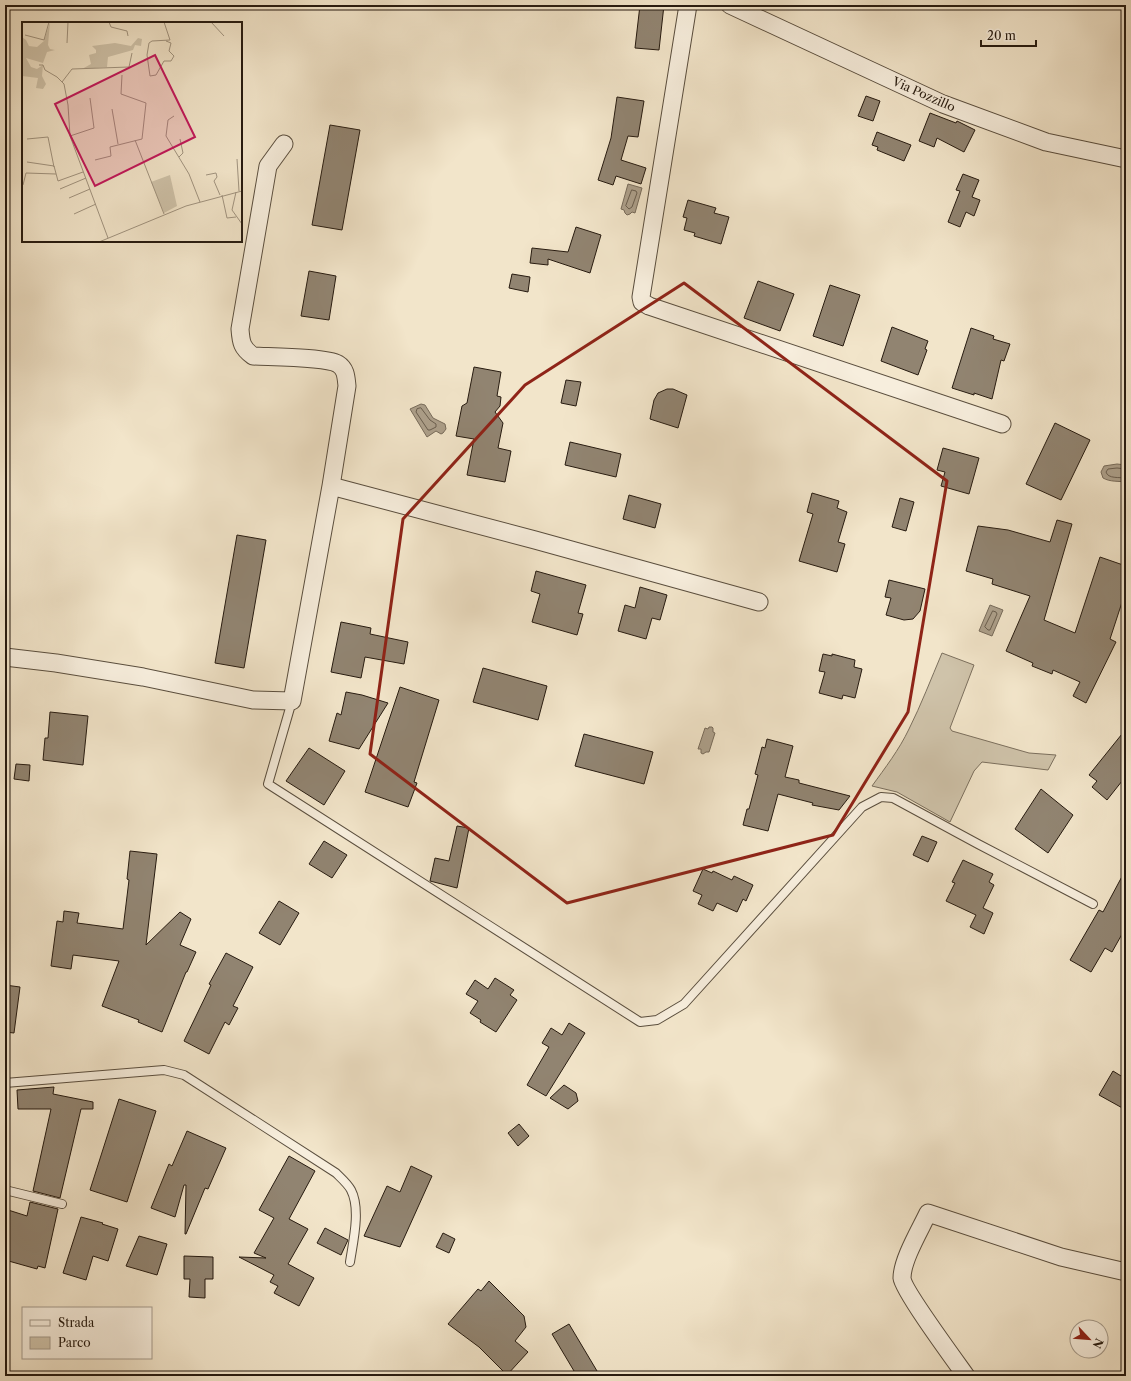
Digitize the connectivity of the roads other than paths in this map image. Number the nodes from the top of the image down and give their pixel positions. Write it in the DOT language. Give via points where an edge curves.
graph roads {
  1 [pos="688,5"];
  2 [pos="730,5"];
  3 [pos="284,144"];
  4 [pos="1126,159"];
  5 [pos="1002,424"];
  6 [pos="331,486"];
  7 [pos="759,602"];
  8 [pos="5,657"];
  9 [pos="292,702"];
  10 [pos="1093,904"];
  11 [pos="5,1083"];
  12 [pos="5,1190"];
  13 [pos="62,1204"];
  14 [pos="350,1262"];
  15 [pos="1126,1272"];
  16 [pos="966,1376"];
  1 -- 5 [label="street" via="642,302"];
  2 -- 4 [label="street, Via Pozzillo" via="943,104 1046,142"];
  3 -- 6 [label="street" via="268,166 240,329 241,341 253,356 325,360 338,364 345,371 347,386"];
  6 -- 7 [label="street"];
  6 -- 9 [label="street"];
  8 -- 9 [label="street" via="143,677 253,700"];
  9 -- 10 [label="lane" via="268,784 640,1022 657,1020 684,1004 862,808 881,797 893,798"];
  11 -- 14 [label="lane" via="164,1070 184,1075 336,1174 351,1190 356,1209"];
  12 -- 13 [label="lane"];
  15 -- 16 [label="street" via="1061,1257 928,1213 905,1262 902,1280"];
}
